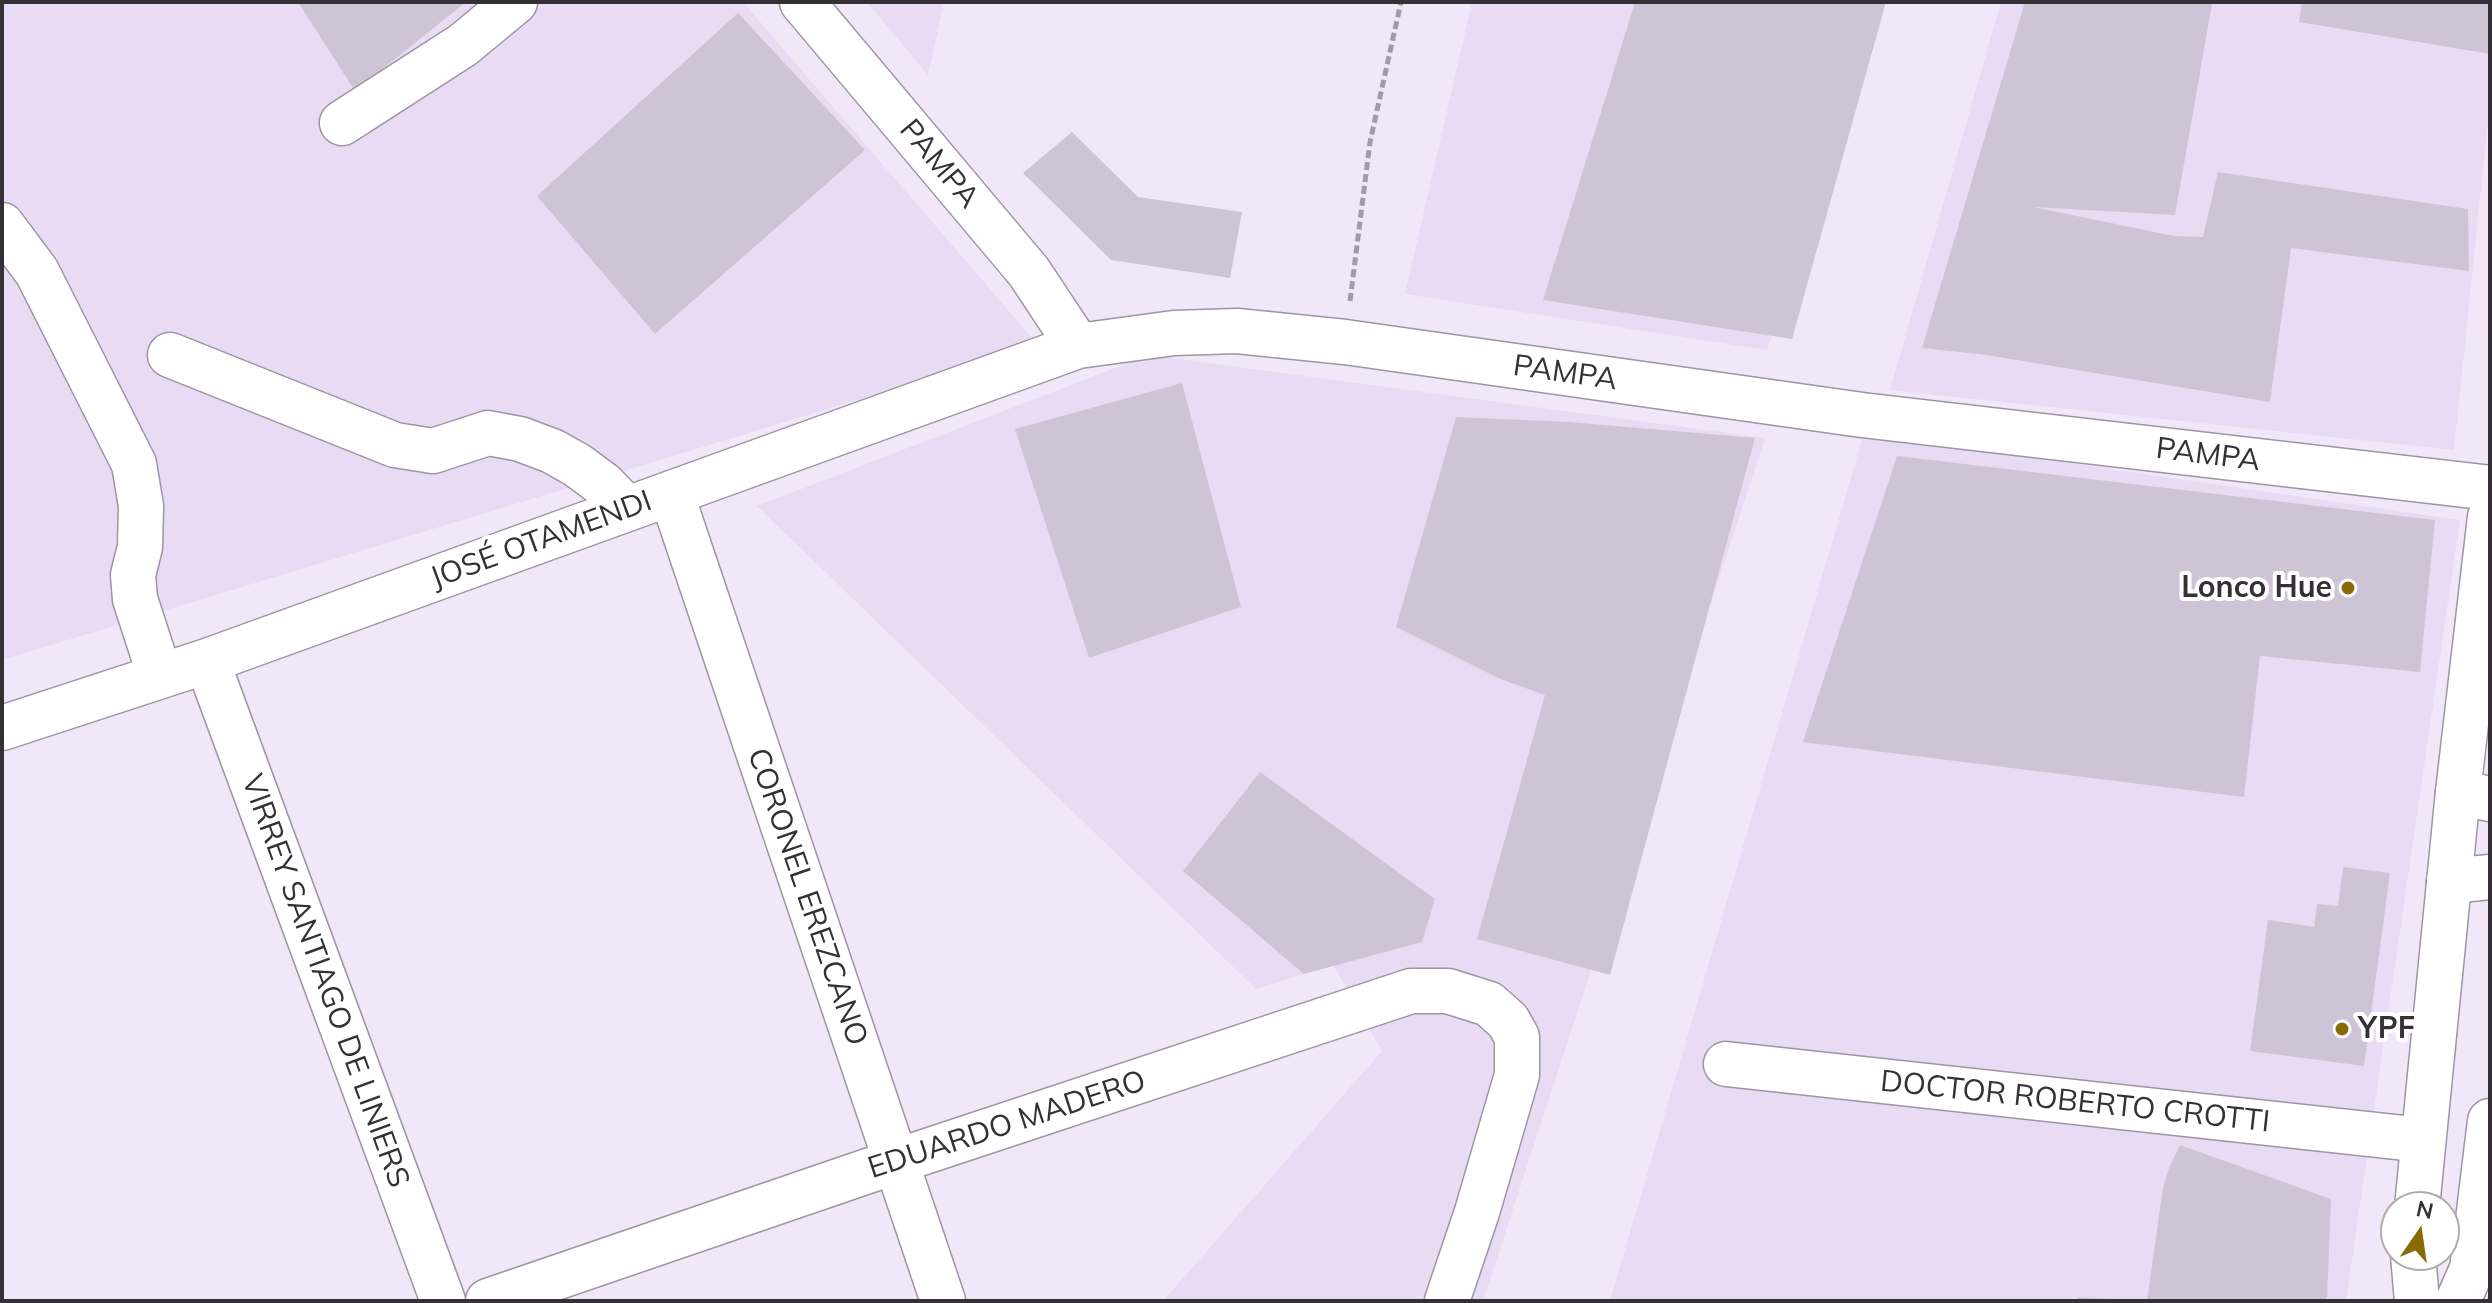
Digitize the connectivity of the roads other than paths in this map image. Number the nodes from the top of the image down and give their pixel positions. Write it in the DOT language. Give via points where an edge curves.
graph roads {
  1 [pos="515,2"];
  2 [pos="802,2"];
  3 [pos="342,123"];
  4 [pos="2,225"];
  5 [pos="1078,346"];
  6 [pos="170,355"];
  7 [pos="2490,488"];
  8 [pos="671,493"];
  9 [pos="627,509"];
  10 [pos="2490,517"];
  11 [pos="207,661"];
  12 [pos="160,676"];
  13 [pos="2,728"];
  14 [pos="2474,795"];
  15 [pos="2469,879"];
  16 [pos="1726,1064"];
  17 [pos="2490,1121"];
  18 [pos="2423,1140"];
  19 [pos="897,1161"];
  20 [pos="2418,1191"];
  21 [pos="2414,1271"];
  22 [pos="443,1301"];
  23 [pos="488,1301"];
  24 [pos="943,1301"];
  25 [pos="1447,1301"];
  26 [pos="2417,1301"];
  27 [pos="2458,1301"];
  1 -- 3 [label="street" via="463,45"];
  2 -- 5 [label="street, PAMPA" via="1029,272"];
  4 -- 12 [label="street" via="37,272 134,464 141,506 135,599"];
  5 -- 7 [label="street, PAMPA" via="1237,331 1862,415"];
  5 -- 8 [label="street, JOSÉ OTAMENDI"];
  6 -- 9 [label="street" via="395,445 433,451 488,433 520,439 577,465"];
  8 -- 9 [label="street, JOSÉ OTAMENDI"];
  8 -- 19 [label="street, CORONEL EREZCANO"];
  9 -- 11 [label="street, JOSÉ OTAMENDI"];
  10 -- 14 [label="street"];
  11 -- 12 [label="street, JOSÉ OTAMENDI"];
  11 -- 22 [label="street, VIRREY SANTIAGO DE LINIERS"];
  12 -- 13 [label="street, JOSÉ OTAMENDI"];
  14 -- 15 [label="street"];
  15 -- 18 [label="street"];
  16 -- 18 [label="street, DOCTOR ROBERTO CROTTI"];
  17 -- 27 [label="street" via="2472,1269"];
  18 -- 20 [label="street"];
  19 -- 23 [label="street, EDUARDO MADERO"];
  19 -- 24 [label="street, CORONEL EREZCANO"];
  19 -- 25 [label="street, EDUARDO MADERO" via="1411,991 1448,991 1489,1004 1508,1021 1517,1037 1517,1075"];
  21 -- 26 [label="street"];
}
